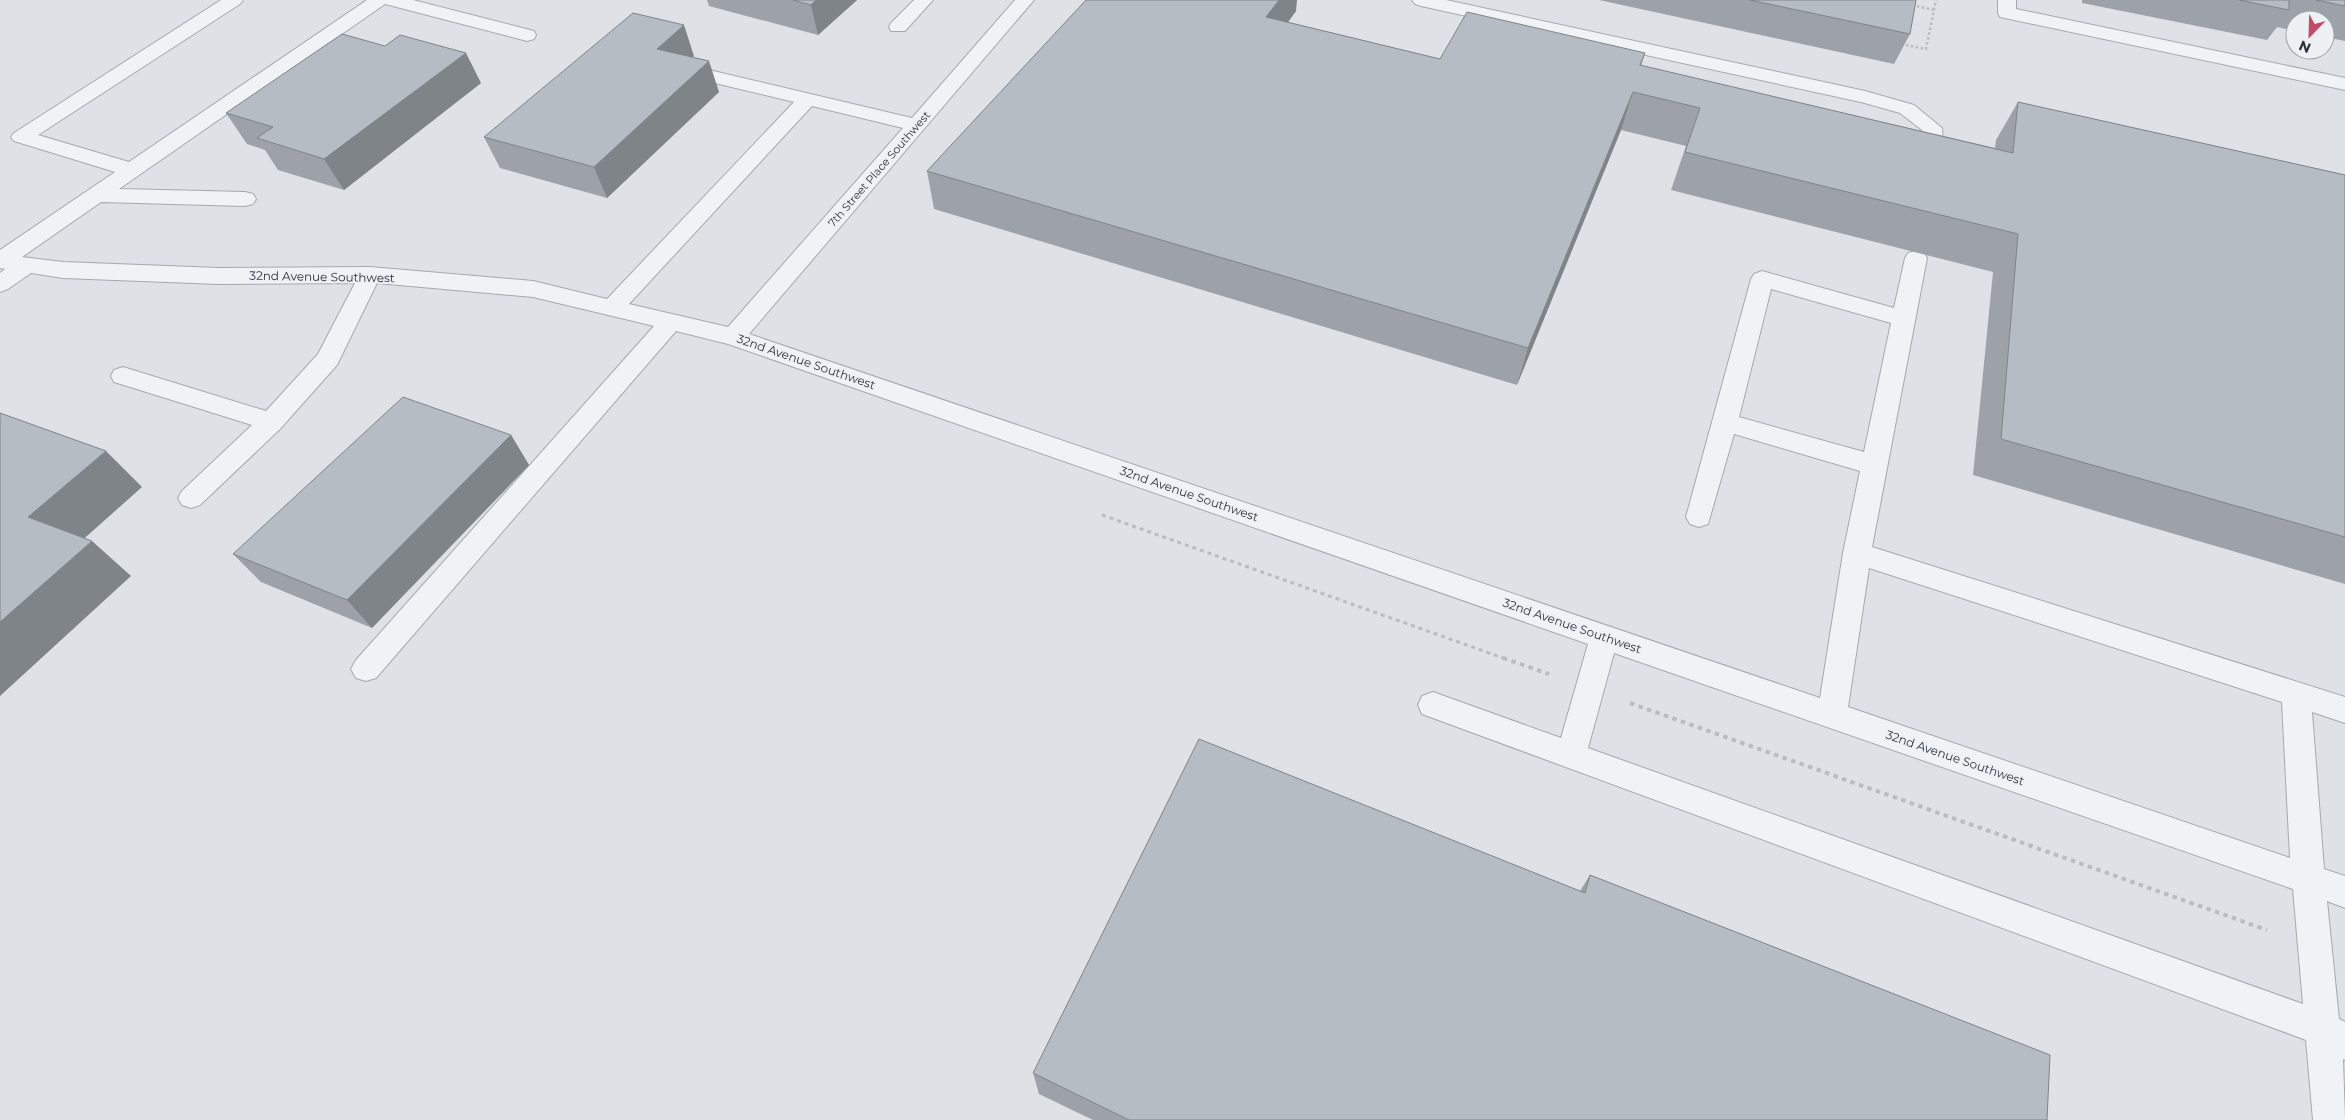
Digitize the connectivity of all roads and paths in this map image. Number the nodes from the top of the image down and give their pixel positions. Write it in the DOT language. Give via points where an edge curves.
graph roads {
  1 [pos="234,0"];
  2 [pos="379,0"];
  3 [pos="391,0"];
  4 [pos="924,0"];
  5 [pos="1025,0"];
  6 [pos="1421,0"];
  7 [pos="1936,0"];
  8 [pos="2007,0"];
  9 [pos="1908,4"];
  10 [pos="1934,10"];
  11 [pos="898,27"];
  12 [pos="527,35"];
  13 [pos="1898,43"];
  14 [pos="706,75"];
  15 [pos="2345,84"];
  16 [pos="808,99"];
  17 [pos="917,125"];
  18 [pos="132,170"];
  19 [pos="1934,173"];
  20 [pos="95,195"];
  21 [pos="245,198"];
  22 [pos="1916,258"];
  23 [pos="0,261"];
  24 [pos="27,265"];
  25 [pos="370,275"];
  26 [pos="0,284"];
  27 [pos="612,308"];
  28 [pos="1904,319"];
  29 [pos="671,322"];
  30 [pos="733,337"];
  31 [pos="122,376"];
  32 [pos="271,422"];
  33 [pos="1725,422"];
  34 [pos="1874,465"];
  35 [pos="191,498"];
  36 [pos="1102,515"];
  37 [pos="1699,517"];
  38 [pos="1857,553"];
  39 [pos="1604,637"];
  40 [pos="366,669"];
  41 [pos="1590,689"];
  42 [pos="2296,695"];
  43 [pos="1432,705"];
  44 [pos="2345,710"];
  45 [pos="1832,716"];
  46 [pos="1571,755"];
  47 [pos="2308,879"];
  48 [pos="2345,892"];
  49 [pos="2315,947"];
  50 [pos="2334,1036"];
  51 [pos="2331,1120"];
  1 -- 18 [label="street" via="21,137"];
  2 -- 18 [label="street"];
  3 -- 12 [label="street"];
  4 -- 11 [label="street"];
  5 -- 17 [label="street, 7th Street Place Southwest"];
  6 -- 19 [label="street" via="1865,97 1907,109 1932,128"];
  7 -- 10 [label="path"];
  8 -- 15 [label="street" via="2006,13"];
  9 -- 10 [label="path"];
  10 -- 13 [label="path" via="1926,49"];
  14 -- 16 [label="street"];
  16 -- 17 [label="street"];
  16 -- 27 [label="street"];
  17 -- 30 [label="street, 7th Street Place Southwest"];
  18 -- 20 [label="street"];
  20 -- 21 [label="street"];
  20 -- 23 [label="street"];
  22 -- 28 [label="street"];
  23 -- 24 [label="street, 32nd Avenue Southwest"];
  24 -- 25 [label="street, 32nd Avenue Southwest" via="64,270 209,276"];
  24 -- 26 [label="street"];
  25 -- 27 [label="street, 32nd Avenue Southwest" via="533,289"];
  25 -- 32 [label="street" via="328,359"];
  27 -- 29 [label="street, 32nd Avenue Southwest"];
  28 -- 33 [label="street" via="1762,279"];
  28 -- 34 [label="street"];
  29 -- 30 [label="street, 32nd Avenue Southwest"];
  29 -- 40 [label="street"];
  30 -- 39 [label="street, 32nd Avenue Southwest"];
  31 -- 32 [label="street"];
  32 -- 35 [label="street"];
  33 -- 34 [label="street"];
  33 -- 37 [label="street"];
  34 -- 38 [label="street"];
  36 -- 41 [label="path"];
  38 -- 42 [label="street"];
  38 -- 45 [label="street"];
  39 -- 41 [label="street"];
  39 -- 45 [label="street, 32nd Avenue Southwest"];
  41 -- 46 [label="street"];
  41 -- 49 [label="path"];
  42 -- 44 [label="street"];
  42 -- 47 [label="street"];
  43 -- 46 [label="street"];
  45 -- 47 [label="street, 32nd Avenue Southwest"];
  46 -- 50 [label="street"];
  47 -- 48 [label="street, 32nd Avenue Southwest"];
  47 -- 49 [label="street"];
  49 -- 50 [label="street"];
  50 -- 51 [label="street"];
}
